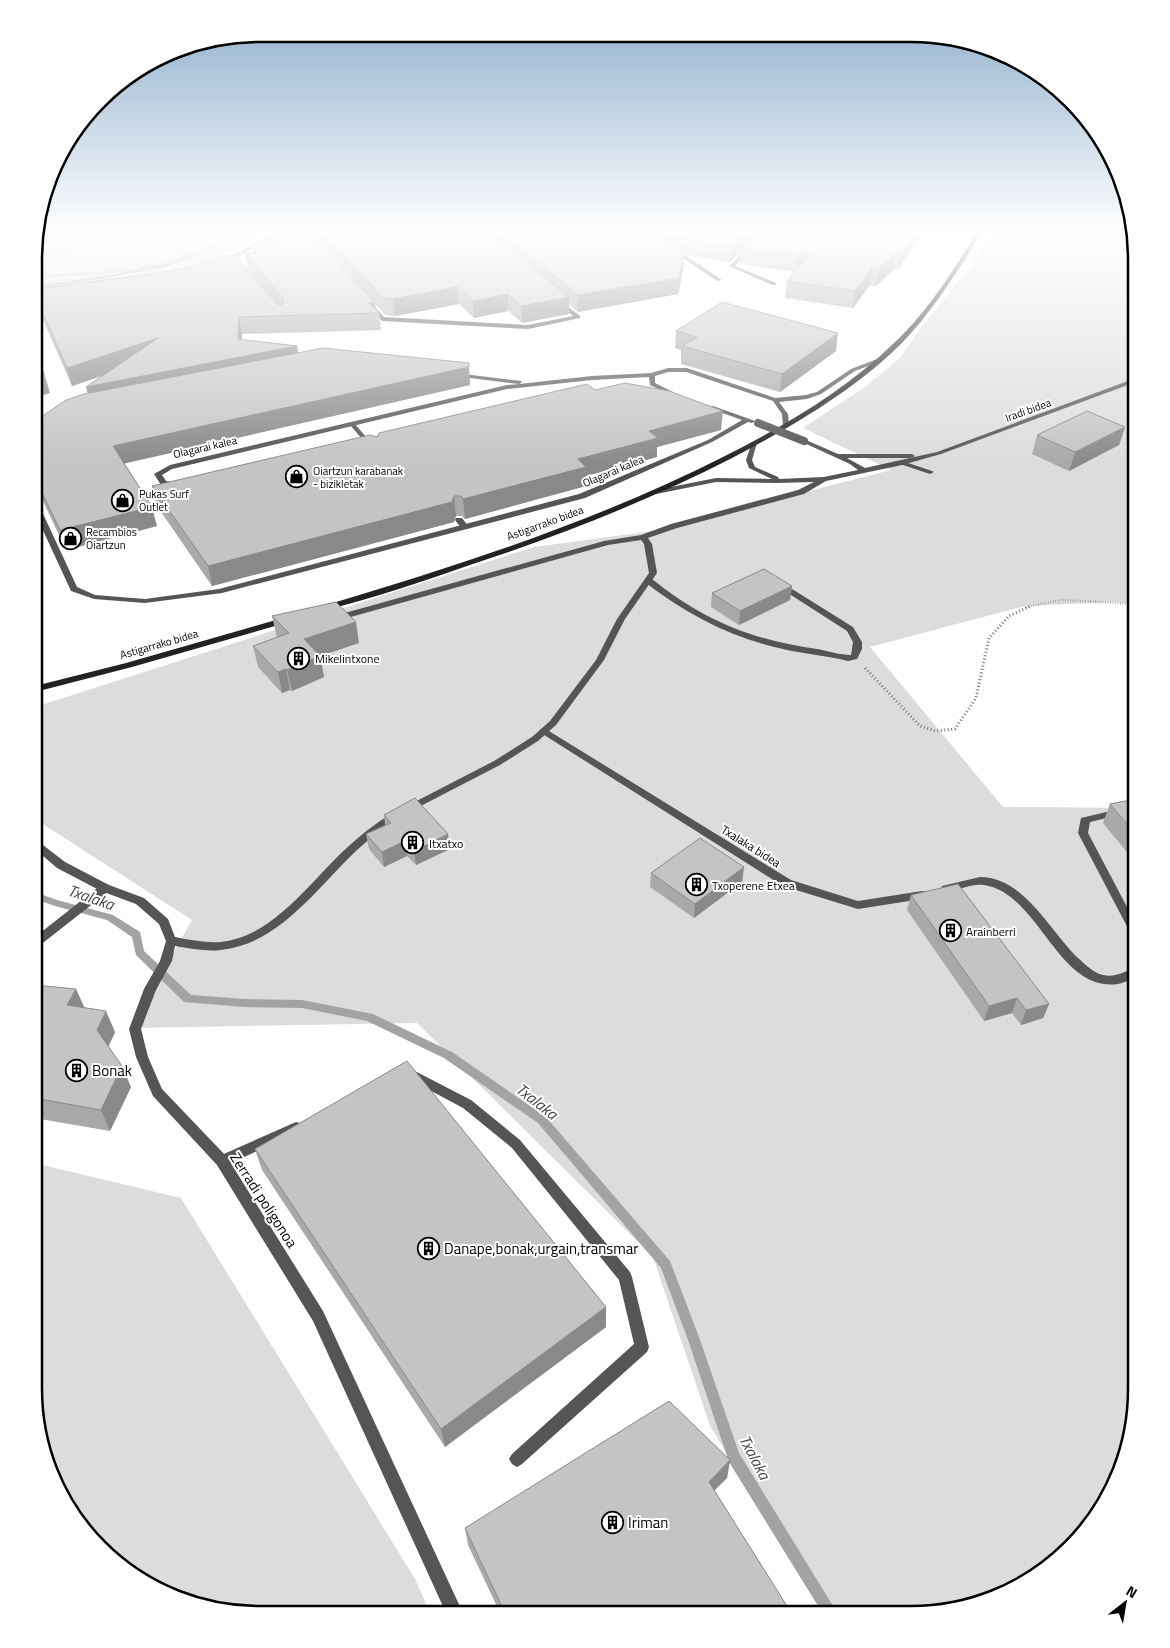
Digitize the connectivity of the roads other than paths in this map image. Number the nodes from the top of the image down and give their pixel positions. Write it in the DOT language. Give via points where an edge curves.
graph roads {
  1 [pos="375,311"];
  2 [pos="571,311"];
  3 [pos="926,311"];
  4 [pos="877,361"];
  5 [pos="448,374"];
  6 [pos="652,375"];
  7 [pos="545,382"];
  8 [pos="532,383"];
  9 [pos="1128,383"];
  10 [pos="561,388"];
  11 [pos="648,390"];
  12 [pos="662,390"];
  13 [pos="681,397"];
  14 [pos="775,400"];
  15 [pos="700,404"];
  16 [pos="747,420"];
  17 [pos="352,424"];
  18 [pos="786,426"];
  19 [pos="377,440"];
  20 [pos="368,442"];
  21 [pos="754,443"];
  22 [pos="359,444"];
  23 [pos="377,452"];
  24 [pos="838,456"];
  25 [pos="926,456"];
  26 [pos="902,463"];
  27 [pos="864,471"];
  28 [pos="930,472"];
  29 [pos="824,479"];
  30 [pos="787,481"];
  31 [pos="191,484"];
  32 [pos="655,492"];
  33 [pos="459,520"];
  34 [pos="42,521"];
  35 [pos="465,527"];
  36 [pos="643,536"];
  37 [pos="648,582"];
  38 [pos="781,586"];
  39 [pos="321,609"];
  40 [pos="294,617"];
  41 [pos="326,621"];
  42 [pos="277,623"];
  43 [pos="293,627"];
  44 [pos="46,687"];
  45 [pos="42,688"];
  46 [pos="544,731"];
  47 [pos="1128,810"];
  48 [pos="42,850"];
  49 [pos="105,888"];
  50 [pos="1128,919"];
  51 [pos="42,937"];
  52 [pos="171,941"];
  53 [pos="1128,976"];
  54 [pos="401,1078"];
  55 [pos="311,1119"];
  56 [pos="222,1161"];
  57 [pos="517,1459"];
  58 [pos="453,1606"];
  1 -- 2 [label="street" via="382,319 528,327 578,317"];
  3 -- 4 [label="main road, Astigarrako bidea"];
  4 -- 14 [label="street" via="853,370 819,393"];
  4 -- 18 [label="main road, Astigarrako bidea" via="835,395"];
  5 -- 8 [label="street, Olagarai kalea"];
  6 -- 7 [label="street, Olagarai kalea"];
  6 -- 12 [label="street" via="652,384"];
  6 -- 14 [label="street, Olagarai kalea" via="668,370 687,370"];
  7 -- 8 [label="street, Olagarai kalea"];
  7 -- 10 [label="street"];
  8 -- 17 [label="street, Olagarai kalea"];
  9 -- 25 [label="street, Iradi bidea"];
  11 -- 12 [label="street"];
  12 -- 13 [label="street"];
  14 -- 18 [label="street" via="785,414"];
  15 -- 16 [label="street"];
  16 -- 24 [label="street, bridge"];
  16 -- 35 [label="street, Olagarai kalea" via="710,441 582,496"];
  17 -- 20 [label="street"];
  17 -- 31 [label="street, Olagarai kalea" via="170,466 158,474 164,483"];
  18 -- 21 [label="main road, Astigarrako bidea"];
  19 -- 20 [label="street"];
  20 -- 22 [label="street"];
  20 -- 23 [label="street"];
  21 -- 30 [label="street" via="749,460 752,468"];
  21 -- 32 [label="main road, Astigarrako bidea"];
  24 -- 25 [label="street"];
  24 -- 27 [label="street"];
  25 -- 26 [label="street, Iradi bidea"];
  26 -- 27 [label="street, Iradi bidea"];
  26 -- 28 [label="street"];
  27 -- 29 [label="street, Iradi bidea"];
  29 -- 30 [label="street"];
  29 -- 36 [label="street" via="801,492"];
  30 -- 32 [label="street" via="716,480"];
  32 -- 39 [label="main road, Astigarrako bidea" via="483,558"];
  33 -- 35 [label="street"];
  34 -- 35 [label="street, Olagarai kalea" via="74,589 94,597 145,601 219,592"];
  36 -- 37 [label="street" via="648,544 653,572"];
  36 -- 41 [label="street"];
  37 -- 38 [label="street" via="697,617 722,628 787,647 854,658 858,639 850,629"];
  37 -- 46 [label="street" via="621,619 600,660"];
  40 -- 42 [label="main road, Astigarrako bidea"];
  42 -- 43 [label="street" via="285,629"];
  42 -- 44 [label="main road, Astigarrako bidea"];
  44 -- 45 [label="street"];
  46 -- 52 [label="street" via="497,763 381,826 355,846 267,930 247,940 222,946"];
  46 -- 53 [label="street, Txalaka bidea" via="787,883 858,906 984,881 1005,889 1025,903 1080,969 1101,980 1118,980"];
  47 -- 50 [label="street" via="1085,820 1083,833"];
  48 -- 49 [label="street" via="61,865"];
  49 -- 51 [label="street"];
  49 -- 52 [label="street" via="140,901 164,922"];
  52 -- 56 [label="street, Zerradi poligonoa" via="166,961 150,989 135,1028 142,1057 157,1092"];
  54 -- 57 [label="street" via="410,1073 467,1104 516,1144 625,1277 642,1347"];
  55 -- 56 [label="street"];
  56 -- 58 [label="street, Zerradi poligonoa" via="318,1316"];
}
